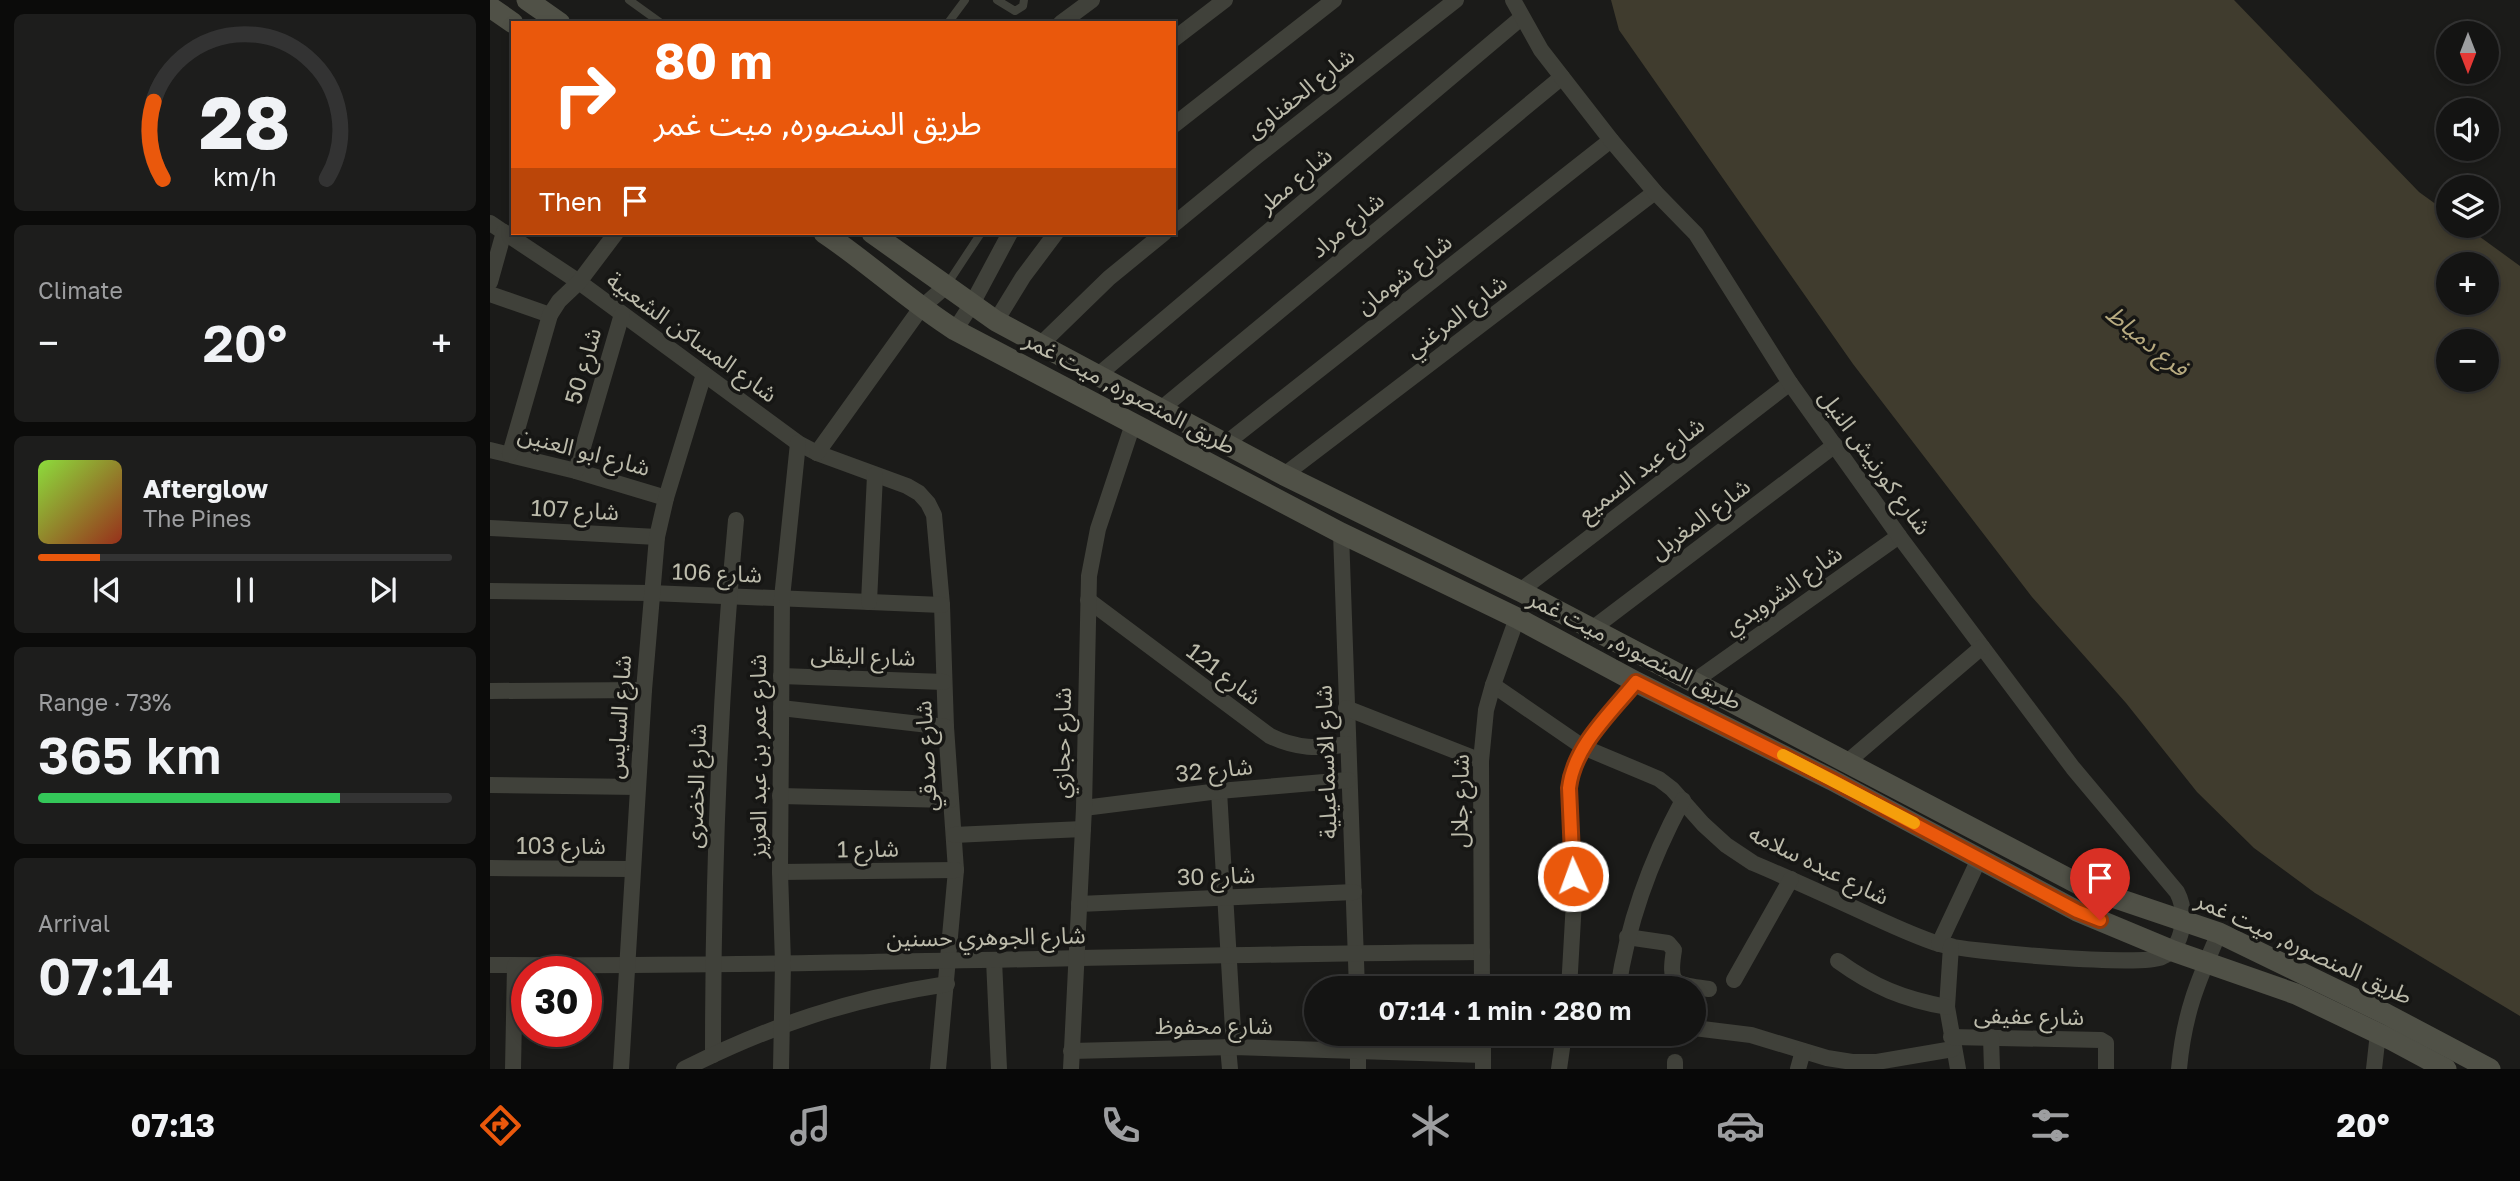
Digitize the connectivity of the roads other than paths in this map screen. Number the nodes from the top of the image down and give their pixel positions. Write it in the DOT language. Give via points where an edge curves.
graph roads {
  1 [pos="527,0"];
  2 [pos="629,0"];
  3 [pos="965,0"];
  4 [pos="997,0"];
  5 [pos="1024,0"];
  6 [pos="1092,0"];
  7 [pos="1225,0"];
  8 [pos="1334,0"];
  9 [pos="1456,0"];
  10 [pos="1513,0"];
  11 [pos="490,6"];
  12 [pos="1521,18"];
  13 [pos="557,21"];
  14 [pos="658,21"];
  15 [pos="949,21"];
  16 [pos="1064,21"];
  17 [pos="511,22"];
  18 [pos="1176,37"];
  19 [pos="1562,77"];
  20 [pos="1176,123"];
  21 [pos="1611,140"];
  22 [pos="1655,192"];
  23 [pos="1176,222"];
  24 [pos="497,227"];
  25 [pos="614,235"];
  26 [pos="827,235"];
  27 [pos="875,235"];
  28 [pos="980,235"];
  29 [pos="1009,235"];
  30 [pos="1054,235"];
  31 [pos="1162,235"];
  32 [pos="490,282"];
  33 [pos="579,282"];
  34 [pos="946,286"];
  35 [pos="490,294"];
  36 [pos="972,304"];
  37 [pos="920,308"];
  38 [pos="622,314"];
  39 [pos="550,316"];
  40 [pos="996,321"];
  41 [pos="955,330"];
  42 [pos="1039,346"];
  43 [pos="704,374"];
  44 [pos="1097,376"];
  45 [pos="1790,383"];
  46 [pos="1161,408"];
  47 [pos="1133,424"];
  48 [pos="798,443"];
  49 [pos="1225,444"];
  50 [pos="1835,445"];
  51 [pos="490,450"];
  52 [pos="817,453"];
  53 [pos="510,454"];
  54 [pos="576,471"];
  55 [pos="875,475"];
  56 [pos="1284,475"];
  57 [pos="666,498"];
  58 [pos="736,520"];
  59 [pos="490,528"];
  60 [pos="1340,533"];
  61 [pos="1899,536"];
  62 [pos="657,537"];
  63 [pos="490,591"];
  64 [pos="1520,591"];
  65 [pos="650,593"];
  66 [pos="729,596"];
  67 [pos="782,598"];
  68 [pos="1088,600"];
  69 [pos="869,602"];
  70 [pos="942,605"];
  71 [pos="1517,618"];
  72 [pos="1592,629"];
  73 [pos="1982,647"];
  74 [pos="781,676"];
  75 [pos="944,682"];
  76 [pos="1636,682"];
  77 [pos="1693,682"];
  78 [pos="1493,685"];
  79 [pos="644,690"];
  80 [pos="490,691"];
  81 [pos="781,708"];
  82 [pos="1346,708"];
  83 [pos="946,727"];
  84 [pos="1347,744"];
  85 [pos="1583,747"];
  86 [pos="1481,761"];
  87 [pos="1846,763"];
  88 [pos="1348,780"];
  89 [pos="490,785"];
  90 [pos="638,787"];
  91 [pos="1219,791"];
  92 [pos="780,796"];
  93 [pos="950,800"];
  94 [pos="1683,800"];
  95 [pos="1084,808"];
  96 [pos="1083,829"];
  97 [pos="954,835"];
  98 [pos="1980,857"];
  99 [pos="490,869"];
  100 [pos="632,869"];
  101 [pos="956,870"];
  102 [pos="780,872"];
  103 [pos="1791,879"];
  104 [pos="1354,892"];
  105 [pos="1226,898"];
  106 [pos="1079,904"];
  107 [pos="2184,920"];
  108 [pos="2219,933"];
  109 [pos="1627,937"];
  110 [pos="1945,945"];
  111 [pos="2173,951"];
  112 [pos="1482,952"];
  113 [pos="1356,953"];
  114 [pos="1229,954"];
  115 [pos="1076,957"];
  116 [pos="994,960"];
  117 [pos="948,961"];
  118 [pos="1838,961"];
  119 [pos="2207,961"];
  120 [pos="783,963"];
  121 [pos="713,964"];
  122 [pos="490,965"];
  123 [pos="511,965"];
  124 [pos="602,966"];
  125 [pos="626,966"];
  126 [pos="1357,976"];
  127 [pos="1482,976"];
  128 [pos="1570,976"];
  129 [pos="1620,976"];
  130 [pos="1734,980"];
  131 [pos="947,985"];
  132 [pos="1709,989"];
  133 [pos="1947,1007"];
  134 [pos="781,1025"];
  135 [pos="1706,1029"];
  136 [pos="2378,1033"];
  137 [pos="1991,1038"];
  138 [pos="1952,1043"];
  139 [pos="1304,1044"];
  140 [pos="1359,1046"];
  141 [pos="1384,1046"];
  142 [pos="1562,1046"];
  143 [pos="514,1047"];
  144 [pos="1231,1047"];
  145 [pos="1072,1051"];
  146 [pos="1803,1051"];
  147 [pos="713,1055"];
  148 [pos="1483,1062"];
  149 [pos="513,1069"];
  150 [pos="621,1069"];
  151 [pos="684,1069"];
  152 [pos="780,1069"];
  153 [pos="938,1069"];
  154 [pos="999,1069"];
  155 [pos="1071,1069"];
  156 [pos="1230,1069"];
  157 [pos="1358,1069"];
  158 [pos="1559,1069"];
  159 [pos="1798,1069"];
  160 [pos="1958,1069"];
  161 [pos="1992,1069"];
  162 [pos="2106,1069"];
  163 [pos="2179,1069"];
  164 [pos="2374,1069"];
  165 [pos="2446,1069"];
  166 [pos="2490,1069"];
  1 -- 13 [label="main road"];
  2 -- 14 [label="lane"];
  3 -- 15 [label="lane"];
  4 -- 5 [label="lane" via="1015,11"];
  6 -- 16 [label="street"];
  7 -- 18 [label="street"];
  8 -- 20 [label="street"];
  9 -- 23 [label="street, شارع الحفناوى"];
  10 -- 12 [label="street, شارع كورنيش النيل"];
  11 -- 17 [label="main road"];
  12 -- 19 [label="street, شارع كورنيش النيل"];
  12 -- 44 [label="street, شارع مطر"];
  19 -- 21 [label="street, شارع كورنيش النيل"];
  19 -- 46 [label="street, شارع مراد"];
  21 -- 22 [label="street, شارع كورنيش النيل"];
  21 -- 49 [label="street, شارع شومان"];
  22 -- 45 [label="street, شارع كورنيش النيل" via="1696,234"];
  22 -- 56 [label="street, شارع المرغني"];
  24 -- 32 [label="street"];
  24 -- 33 [label="street, شارع المساكن الشعبية"];
  25 -- 33 [label="street"];
  26 -- 37 [label="main road, طريق المنصوره, ميت غمر"];
  27 -- 34 [label="main road, طريق المنصوره, ميت غمر"];
  28 -- 34 [label="lane"];
  29 -- 36 [label="street"];
  30 -- 40 [label="street"];
  31 -- 42 [label="street"];
  33 -- 38 [label="street, شارع المساكن الشعبية"];
  33 -- 39 [label="street"];
  34 -- 36 [label="main road, طريق المنصوره, ميت غمر"];
  34 -- 37 [label="street"];
  35 -- 39 [label="street"];
  36 -- 40 [label="main road, طريق المنصوره, ميت غمر"];
  36 -- 41 [label="street"];
  37 -- 41 [label="main road, طريق المنصوره, ميت غمر"];
  37 -- 52 [label="street"];
  38 -- 43 [label="street, شارع المساكن الشعبية"];
  38 -- 54 [label="street, شارع 50"];
  39 -- 53 [label="street"];
  40 -- 42 [label="main road, طريق المنصوره, ميت غمر"];
  41 -- 47 [label="main road, طريق المنصوره, ميت غمر"];
  42 -- 44 [label="main road, طريق المنصوره, ميت غمر"];
  43 -- 48 [label="street, شارع المساكن الشعبية"];
  43 -- 57 [label="street, شارع السايس"];
  44 -- 46 [label="main road, طريق المنصوره, ميت غمر"];
  45 -- 50 [label="street, شارع كورنيش النيل"];
  45 -- 64 [label="street, شارع عبد السميع"];
  46 -- 49 [label="main road, طريق المنصوره, ميت غمر"];
  47 -- 60 [label="main road, طريق المنصوره, ميت غمر"];
  47 -- 68 [label="street, شارع حجازي" via="1092,552"];
  48 -- 52 [label="street, شارع المساكن الشعبية"];
  48 -- 67 [label="street, شارع عمر بن عبد العزيز"];
  49 -- 56 [label="main road, طريق المنصوره, ميت غمر"];
  50 -- 61 [label="street, شارع كورنيش النيل"];
  50 -- 72 [label="street, شارع المغربل"];
  51 -- 53 [label="street, شارع ابو العنين"];
  52 -- 55 [label="street, شارع المساكن الشعبية"];
  53 -- 54 [label="street, شارع ابو العنين"];
  54 -- 57 [label="street, شارع ابو العنين"];
  55 -- 69 [label="street"];
  55 -- 70 [label="street, شارع صدقي" via="907,486 928,503 936,529"];
  56 -- 64 [label="main road, طريق المنصوره, ميت غمر"];
  57 -- 62 [label="street, شارع السايس"];
  58 -- 66 [label="street, شارع الخضرى"];
  59 -- 62 [label="street, شارع 107"];
  60 -- 71 [label="main road, طريق المنصوره, ميت غمر"];
  60 -- 82 [label="street, شارع الاسماعيلية"];
  61 -- 73 [label="street, شارع كورنيش النيل"];
  61 -- 77 [label="street, شارع الشرويدي"];
  62 -- 65 [label="street, شارع السايس"];
  63 -- 65 [label="street, شارع 106"];
  64 -- 72 [label="main road, طريق المنصوره, ميت غمر"];
  65 -- 66 [label="street, شارع 106"];
  65 -- 79 [label="street, شارع السايس"];
  66 -- 67 [label="street, شارع 106"];
  66 -- 121 [label="street, شارع الخضرى"];
  67 -- 69 [label="street, شارع 106"];
  67 -- 74 [label="street, شارع عمر بن عبد العزيز"];
  68 -- 84 [label="street, شارع 121" via="1270,736 1299,747"];
  68 -- 95 [label="street, شارع حجازي"];
  69 -- 70 [label="street, شارع 106"];
  70 -- 75 [label="street, شارع صدقي"];
  71 -- 76 [label="main road, طريق المنصوره, ميت غمر"];
  71 -- 78 [label="street, شارع جلال"];
  72 -- 77 [label="main road, طريق المنصوره, ميت غمر"];
  73 -- 87 [label="street"];
  73 -- 107 [label="street, شارع كورنيش النيل" via="2073,768 2176,892"];
  74 -- 75 [label="street, شارع البقلى"];
  74 -- 81 [label="street, شارع عمر بن عبد العزيز"];
  75 -- 83 [label="street, شارع صدقي"];
  76 -- 85 [label="street"];
  76 -- 98 [label="main road, طريق المنصوره, ميت غمر"];
  77 -- 87 [label="main road, طريق المنصوره, ميت غمر"];
  78 -- 85 [label="street, شارع عبده سلامه"];
  78 -- 86 [label="street, شارع جلال"];
  79 -- 80 [label="street"];
  79 -- 90 [label="street, شارع السايس"];
  81 -- 83 [label="street"];
  81 -- 92 [label="street, شارع عمر بن عبد العزيز"];
  82 -- 84 [label="street, شارع الاسماعيلية"];
  82 -- 86 [label="street"];
  83 -- 93 [label="street, شارع صدقي"];
  84 -- 88 [label="street, شارع الاسماعيلية"];
  85 -- 94 [label="street, شارع عبده سلامه" via="1659,779"];
  85 -- 128 [label="street" via="1569,788 1574,901"];
  86 -- 112 [label="street, شارع جلال"];
  87 -- 107 [label="main road, طريق المنصوره, ميت غمر" via="2086,888"];
  88 -- 91 [label="street, شارع 32"];
  88 -- 104 [label="street, شارع الاسماعيلية"];
  89 -- 90 [label="street"];
  90 -- 100 [label="street, شارع السايس"];
  91 -- 95 [label="street, شارع 32"];
  91 -- 105 [label="street"];
  92 -- 93 [label="street"];
  92 -- 102 [label="street, شارع عمر بن عبد العزيز"];
  93 -- 97 [label="street, شارع صدقي"];
  94 -- 103 [label="street, شارع عبده سلامه" via="1726,845"];
  94 -- 109 [label="street" via="1650,866"];
  95 -- 96 [label="street, شارع حجازي"];
  96 -- 97 [label="street"];
  96 -- 106 [label="street, شارع حجازي"];
  97 -- 101 [label="street, شارع صدقي"];
  98 -- 110 [label="street"];
  98 -- 111 [label="main road, طريق المنصوره, ميت غمر" via="2077,911"];
  99 -- 100 [label="street, شارع 103"];
  100 -- 125 [label="street, شارع السايس"];
  101 -- 102 [label="street, شارع 1"];
  101 -- 117 [label="street, شارع صدقي"];
  102 -- 120 [label="street, شارع عمر بن عبد العزيز"];
  103 -- 110 [label="street, شارع عبده سلامه"];
  103 -- 130 [label="street"];
  104 -- 105 [label="street, شارع 30"];
  104 -- 113 [label="street, شارع الاسماعيلية"];
  105 -- 106 [label="street, شارع 30"];
  105 -- 114 [label="street"];
  106 -- 115 [label="street, شارع حجازي"];
  107 -- 108 [label="main road, طريق المنصوره, ميت غمر"];
  107 -- 111 [label="street"];
  108 -- 119 [label="street"];
  108 -- 166 [label="main road, طريق المنصوره, ميت غمر"];
  109 -- 129 [label="street"];
  109 -- 132 [label="street" via="1668,943 1674,950 1674,979 1681,985"];
  110 -- 111 [label="street, شارع عبده سلامه" via="2137,962"];
  110 -- 133 [label="street"];
  111 -- 119 [label="main road, طريق المنصوره, ميت غمر"];
  112 -- 113 [label="street, شارع الجوهري حسنين"];
  112 -- 127 [label="street, شارع جلال"];
  113 -- 114 [label="street, شارع الجوهري حسنين"];
  113 -- 126 [label="street, شارع الاسماعيلية"];
  114 -- 115 [label="street, شارع الجوهري حسنين"];
  114 -- 144 [label="street"];
  115 -- 116 [label="street, شارع الجوهري حسنين"];
  115 -- 145 [label="street, شارع حجازي"];
  116 -- 117 [label="street, شارع الجوهري حسنين"];
  116 -- 154 [label="street"];
  117 -- 120 [label="street, شارع الجوهري حسنين"];
  117 -- 131 [label="street, شارع صدقي"];
  118 -- 133 [label="street" via="1889,992"];
  119 -- 136 [label="main road, طريق المنصوره, ميت غمر" via="2296,994"];
  119 -- 163 [label="street" via="2186,1018"];
  120 -- 121 [label="street, شارع الجوهري حسنين"];
  120 -- 134 [label="street, شارع عمر بن عبد العزيز"];
  121 -- 125 [label="street, شارع الجوهري حسنين"];
  121 -- 147 [label="street, شارع الخضرى"];
  122 -- 123 [label="street, شارع الجوهري حسنين"];
  124 -- 125 [label="street, شارع الجوهري حسنين"];
  125 -- 150 [label="street, شارع السايس"];
  131 -- 134 [label="street" via="893,993"];
  131 -- 153 [label="street, شارع صدقي"];
  133 -- 138 [label="street"];
  134 -- 147 [label="street"];
  134 -- 152 [label="street, شارع عمر بن عبد العزيز"];
  135 -- 146 [label="street, شارع عفيفى" via="1751,1035"];
  136 -- 164 [label="street"];
  136 -- 165 [label="main road, طريق المنصوره, ميت غمر"];
  137 -- 138 [label="street, شارع عفيفى"];
  137 -- 161 [label="street"];
  137 -- 162 [label="street, شارع عفيفى" via="2101,1040 2106,1043"];
  138 -- 146 [label="street, شارع عفيفى" via="1877,1062 1839,1060"];
  138 -- 160 [label="street"];
  139 -- 144 [label="street, شارع محفوظ"];
  140 -- 157 [label="street"];
  141 -- 148 [label="street, شارع محفوظ"];
  142 -- 158 [label="street"];
  143 -- 149 [label="street"];
  144 -- 145 [label="street, شارع محفوظ"];
  144 -- 156 [label="street"];
  145 -- 155 [label="street, شارع حجازي"];
  146 -- 159 [label="street"];
  147 -- 151 [label="street"];
}
